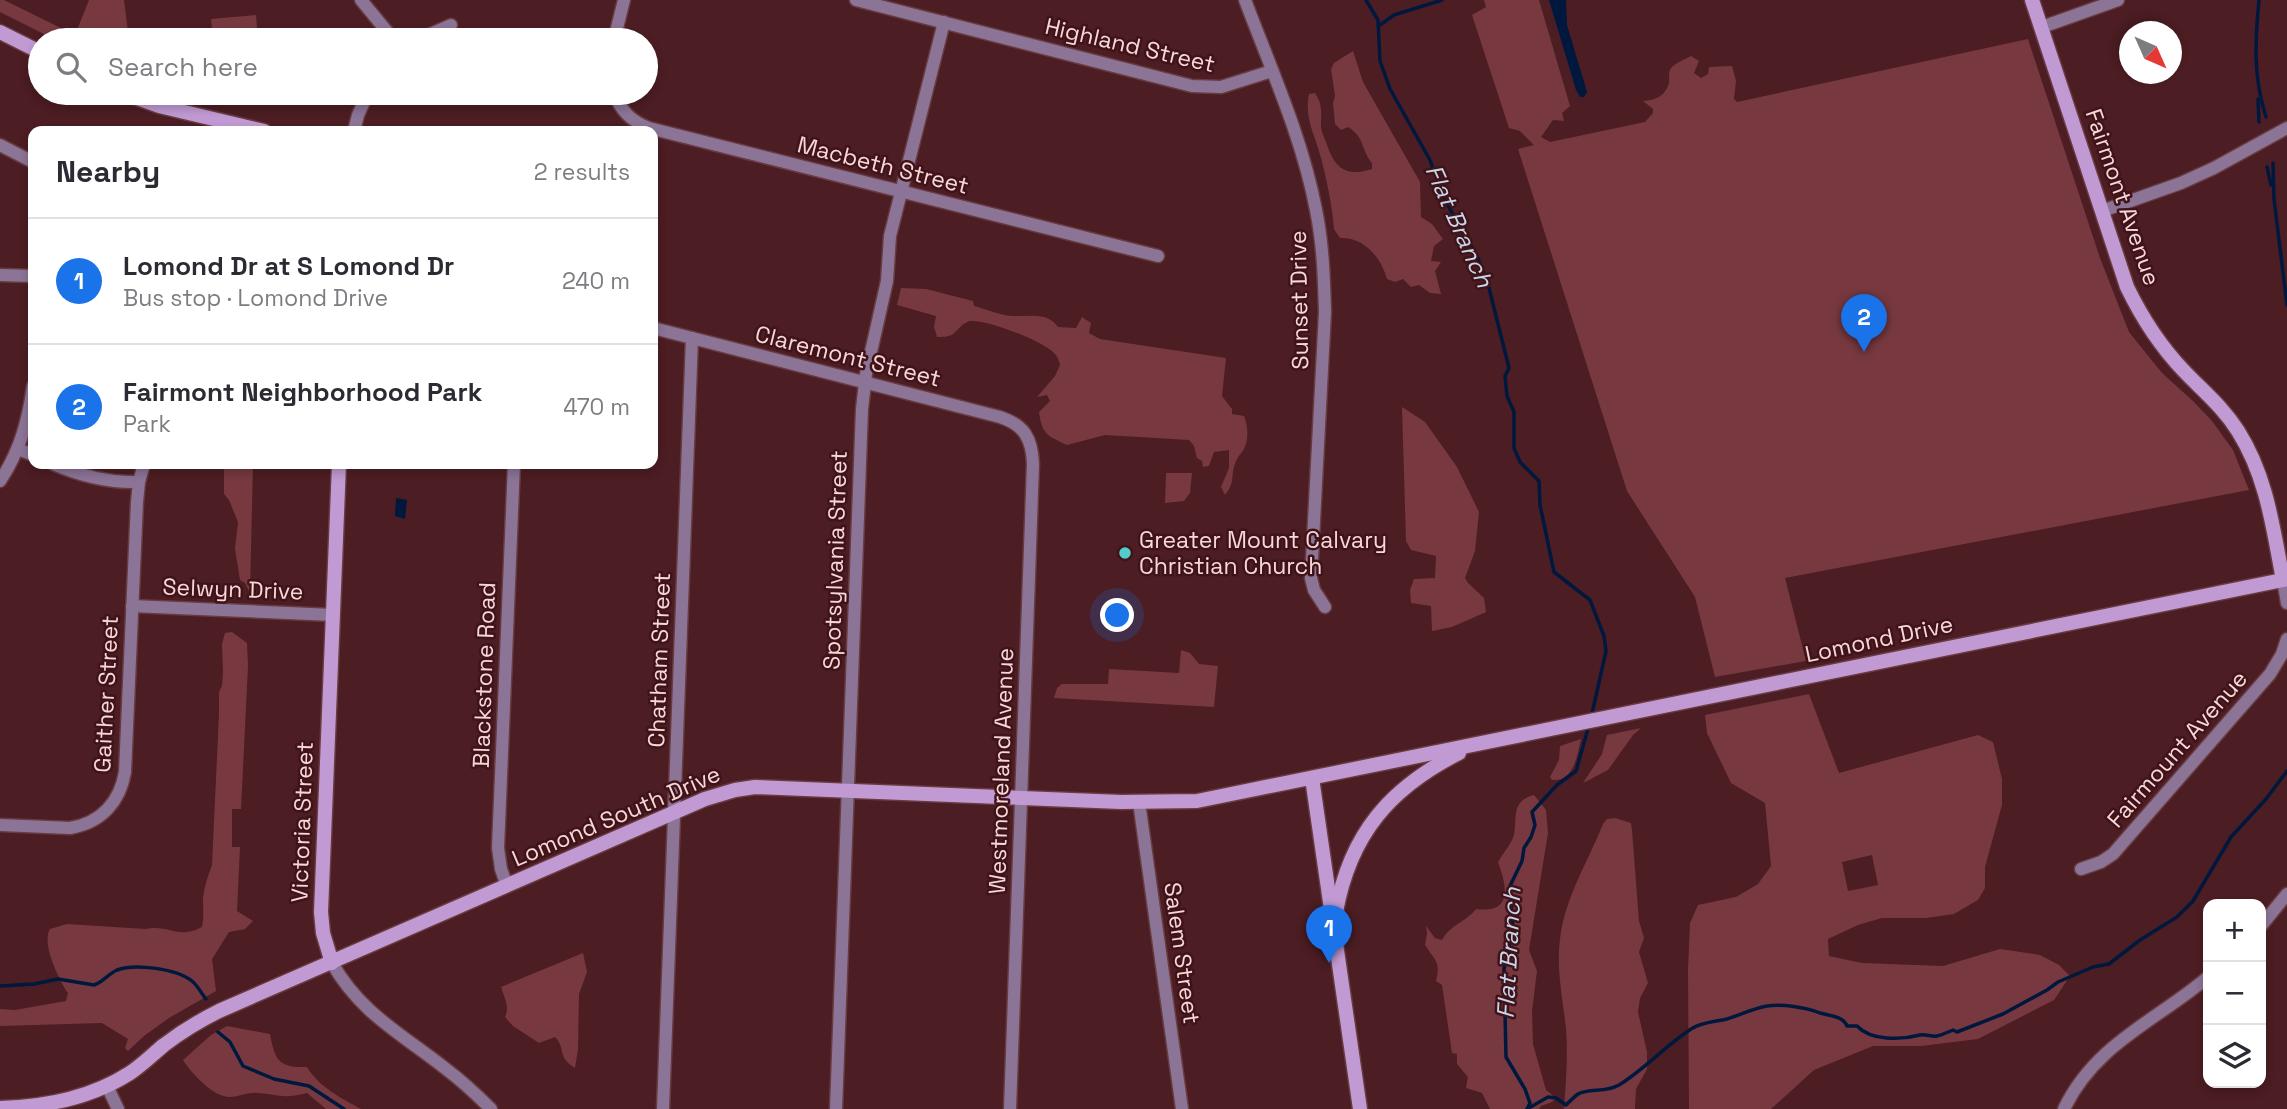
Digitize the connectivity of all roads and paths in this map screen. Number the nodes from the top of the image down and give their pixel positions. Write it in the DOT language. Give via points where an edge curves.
graph roads {
  1 [pos="361,0"];
  2 [pos="624,0"];
  3 [pos="856,0"];
  4 [pos="1245,0"];
  5 [pos="2032,0"];
  6 [pos="2118,0"];
  7 [pos="944,22"];
  8 [pos="451,25"];
  9 [pos="2042,27"];
  10 [pos="384,28"];
  11 [pos="444,28"];
  12 [pos="617,28"];
  13 [pos="0,32"];
  14 [pos="28,46"];
  15 [pos="1272,71"];
  16 [pos="156,105"];
  17 [pos="363,105"];
  18 [pos="620,105"];
  19 [pos="243,126"];
  20 [pos="355,126"];
  21 [pos="645,126"];
  22 [pos="2287,128"];
  23 [pos="658,130"];
  24 [pos="0,145"];
  25 [pos="28,159"];
  26 [pos="901,191"];
  27 [pos="2102,211"];
  28 [pos="1158,256"];
  29 [pos="0,275"];
  30 [pos="28,276"];
  31 [pos="658,329"];
  32 [pos="692,338"];
  33 [pos="865,382"];
  34 [pos="28,416"];
  35 [pos="1026,435"];
  36 [pos="18,449"];
  37 [pos="28,453"];
  38 [pos="67,469"];
  39 [pos="143,469"];
  40 [pos="339,469"];
  41 [pos="514,469"];
  42 [pos="0,481"];
  43 [pos="139,482"];
  44 [pos="2285,579"];
  45 [pos="2287,603"];
  46 [pos="132,606"];
  47 [pos="1325,607"];
  48 [pos="333,615"];
  49 [pos="2287,639"];
  50 [pos="1480,744"];
  51 [pos="1312,778"];
  52 [pos="848,791"];
  53 [pos="1022,797"];
  54 [pos="1139,802"];
  55 [pos="674,813"];
  56 [pos="0,825"];
  57 [pos="2081,869"];
  58 [pos="507,886"];
  59 [pos="2287,894"];
  60 [pos="2266,920"];
  61 [pos="1334,924"];
  62 [pos="332,962"];
  63 [pos="2203,981"];
  64 [pos="107,1086"];
  65 [pos="7,1108"];
  66 [pos="118,1109"];
  67 [pos="491,1109"];
  68 [pos="663,1109"];
  69 [pos="836,1109"];
  70 [pos="1010,1109"];
  71 [pos="1182,1109"];
  72 [pos="1360,1109"];
  73 [pos="2064,1109"];
  1 -- 10 [label="street"];
  2 -- 12 [label="street"];
  3 -- 7 [label="street, Highland Street"];
  4 -- 15 [label="street, Sunset Drive"];
  5 -- 9 [label="main road, Fairmont Avenue"];
  6 -- 9 [label="street"];
  7 -- 15 [label="street, Highland Street" via="1192,86 1221,88"];
  7 -- 26 [label="street, Spotsylvania Street"];
  8 -- 11 [label="street"];
  9 -- 27 [label="main road, Fairmont Avenue"];
  13 -- 14 [label="main road"];
  15 -- 47 [label="street, Sunset Drive" via="1299,143 1320,231 1325,312 1311,578"];
  16 -- 19 [label="main road"];
  17 -- 20 [label="street"];
  18 -- 21 [label="street, Macbeth Street"];
  22 -- 27 [label="street" via="2181,183"];
  23 -- 26 [label="street, Macbeth Street"];
  24 -- 25 [label="street"];
  26 -- 28 [label="street, Macbeth Street"];
  26 -- 33 [label="street, Spotsylvania Street"];
  27 -- 44 [label="main road, Fairmont Avenue" via="2127,287 2151,331 2221,407 2250,451 2267,498"];
  29 -- 30 [label="street"];
  31 -- 32 [label="street, Claremont Street"];
  32 -- 33 [label="street, Claremont Street"];
  32 -- 55 [label="street, Chatham Street"];
  33 -- 35 [label="street, Claremont Street" via="1000,416 1015,422"];
  33 -- 52 [label="street, Spotsylvania Street"];
  34 -- 36 [label="street"];
  35 -- 53 [label="street, Westmoreland Avenue" via="1033,464"];
  36 -- 37 [label="street"];
  36 -- 42 [label="street"];
  38 -- 43 [label="street" via="109,481"];
  39 -- 43 [label="street, Gaither Street"];
  40 -- 48 [label="main road, Victoria Street"];
  41 -- 58 [label="street, Blackstone Road" via="498,848"];
  43 -- 46 [label="street, Gaither Street"];
  44 -- 45 [label="street"];
  44 -- 50 [label="main road, Lomond Drive"];
  46 -- 48 [label="street, Selwyn Drive"];
  46 -- 56 [label="street, Gaither Street" via="125,772 118,796 99,817 80,826"];
  48 -- 62 [label="main road, Victoria Street" via="321,912"];
  49 -- 57 [label="street, Fairmount Avenue" via="2270,674 2113,854"];
  50 -- 51 [label="main road, Lomond Drive"];
  50 -- 61 [label="main road, Lomond Drive" via="1418,776 1382,809 1354,856"];
  51 -- 54 [label="main road, Lomond South Drive" via="1205,800"];
  51 -- 61 [label="main road, Lomond Drive"];
  52 -- 53 [label="main road, Lomond South Drive"];
  52 -- 55 [label="main road, Lomond South Drive" via="754,787 712,796"];
  52 -- 69 [label="street, Spotsylvania Street"];
  53 -- 54 [label="main road, Lomond South Drive"];
  53 -- 70 [label="street, Westmoreland Avenue"];
  54 -- 71 [label="street, Salem Street"];
  55 -- 58 [label="main road, Lomond South Drive"];
  55 -- 68 [label="street, Chatham Street"];
  58 -- 62 [label="main road, Lomond South Drive"];
  59 -- 60 [label="street"];
  61 -- 72 [label="main road, Lomond Drive"];
  62 -- 64 [label="main road, Lomond South Drive" via="187,1028"];
  62 -- 67 [label="street, Victoria Street" via="374,1016"];
  63 -- 73 [label="street" via="2102,1055"];
  64 -- 65 [label="main road, Lomond South Drive" via="67,1100"];
  64 -- 66 [label="street"];
}
